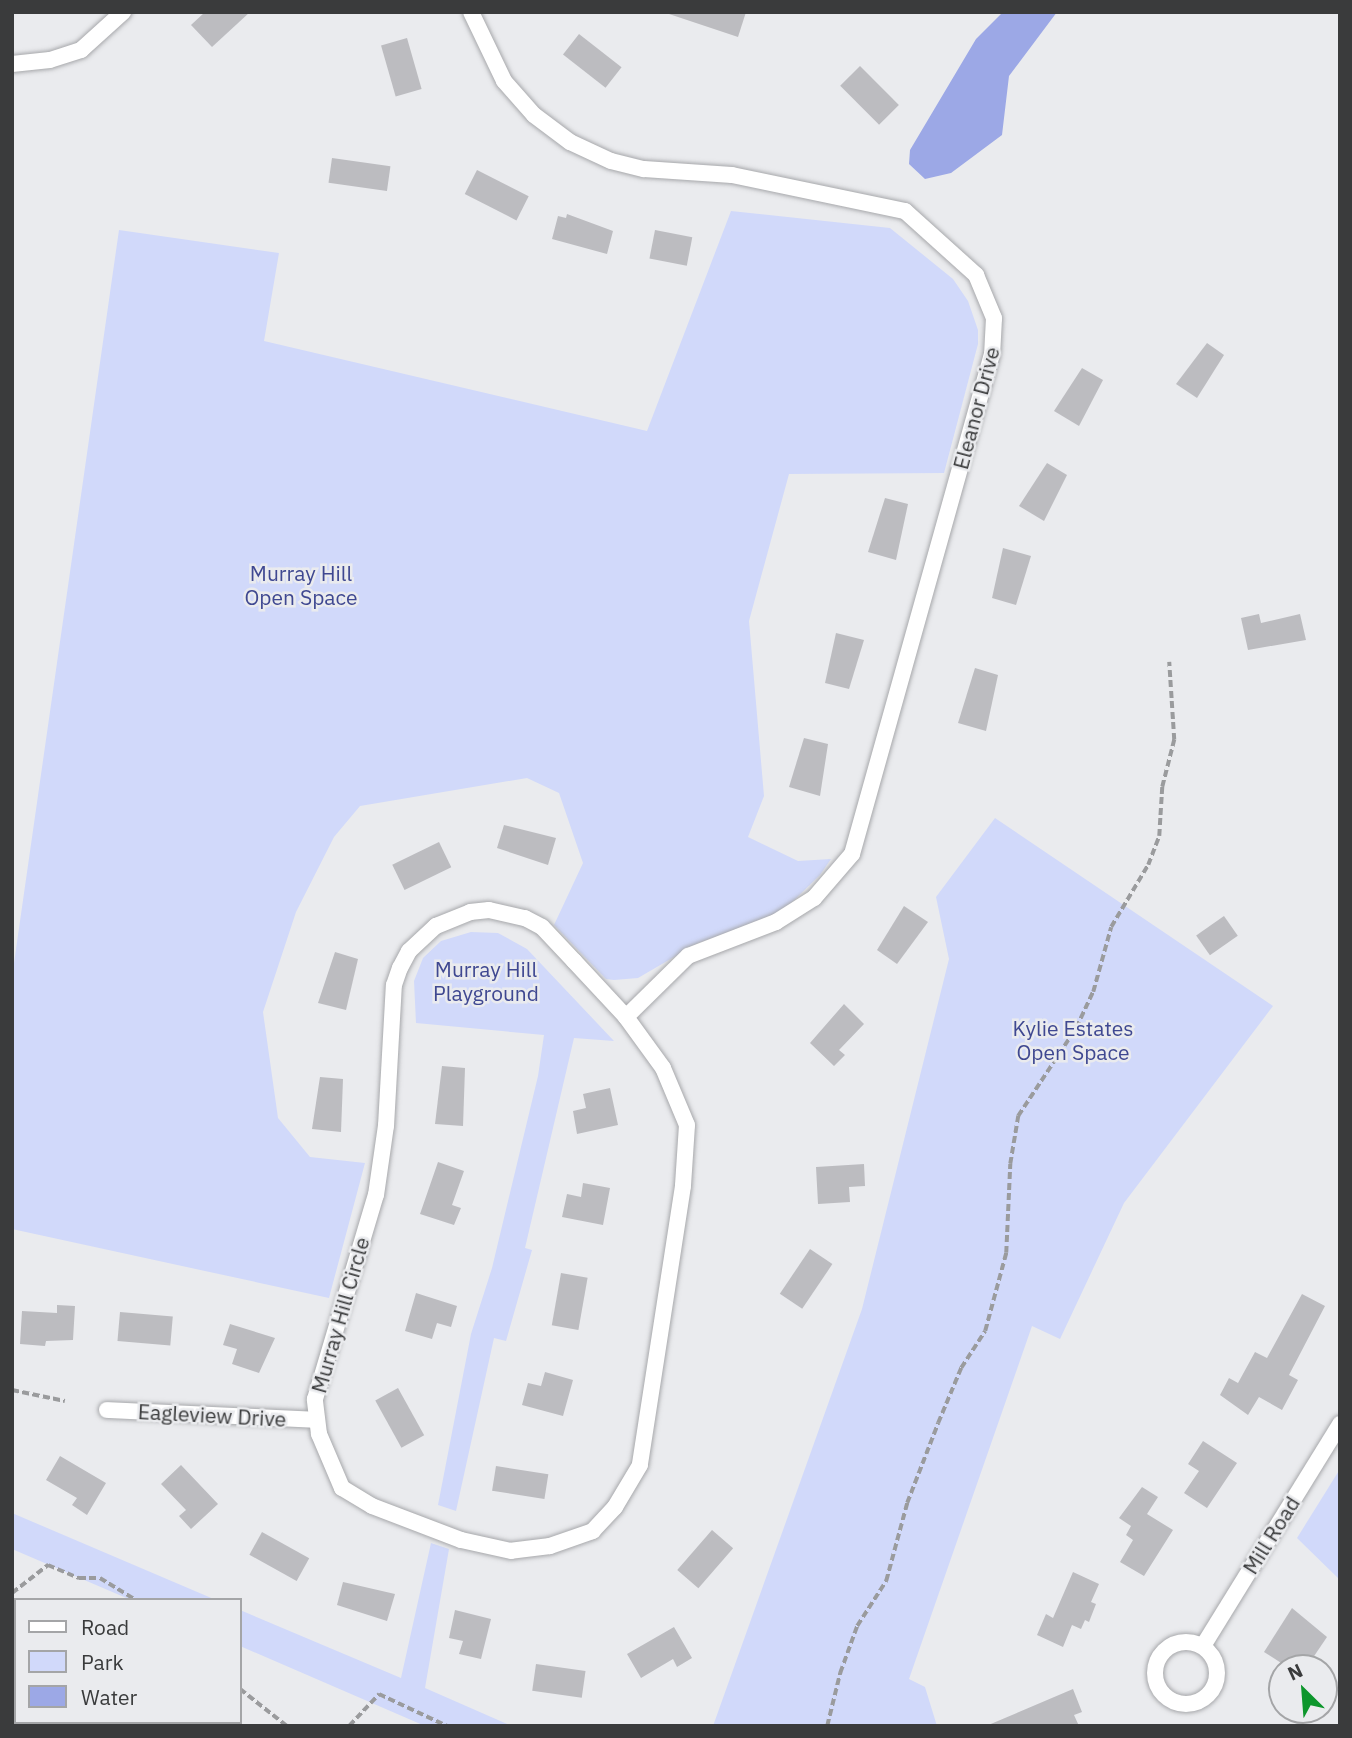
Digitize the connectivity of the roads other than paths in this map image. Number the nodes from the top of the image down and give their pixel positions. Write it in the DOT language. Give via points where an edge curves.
graph roads {
  1 [pos="123,12"];
  2 [pos="471,12"];
  3 [pos="12,64"];
  4 [pos="626,1017"];
  5 [pos="107,1410"];
  6 [pos="317,1420"];
  7 [pos="1340,1424"];
  8 [pos="1203,1646"];
  1 -- 3 [label="street" via="90,45 50,60"];
  2 -- 4 [label="street, Eleanor Drive" via="504,81 534,115 570,142 611,161 644,169 732,175 905,211 976,275 994,318 992,354 852,854 834,879 802,907 688,956"];
  4 -- 6 [label="street, Murray Hill Circle" via="542,927 508,912 452,917 428,931 409,951 394,985 386,1126 376,1195 315,1399"];
  4 -- 6 [label="street, Murray Hill Circle" via="663,1068 687,1125 683,1186 640,1465 615,1507 593,1531 550,1546 511,1551 461,1540 372,1506 342,1488 327,1462"];
  5 -- 6 [label="street, Eagleview Drive"];
  7 -- 8 [label="street, Mill Road"];
}
